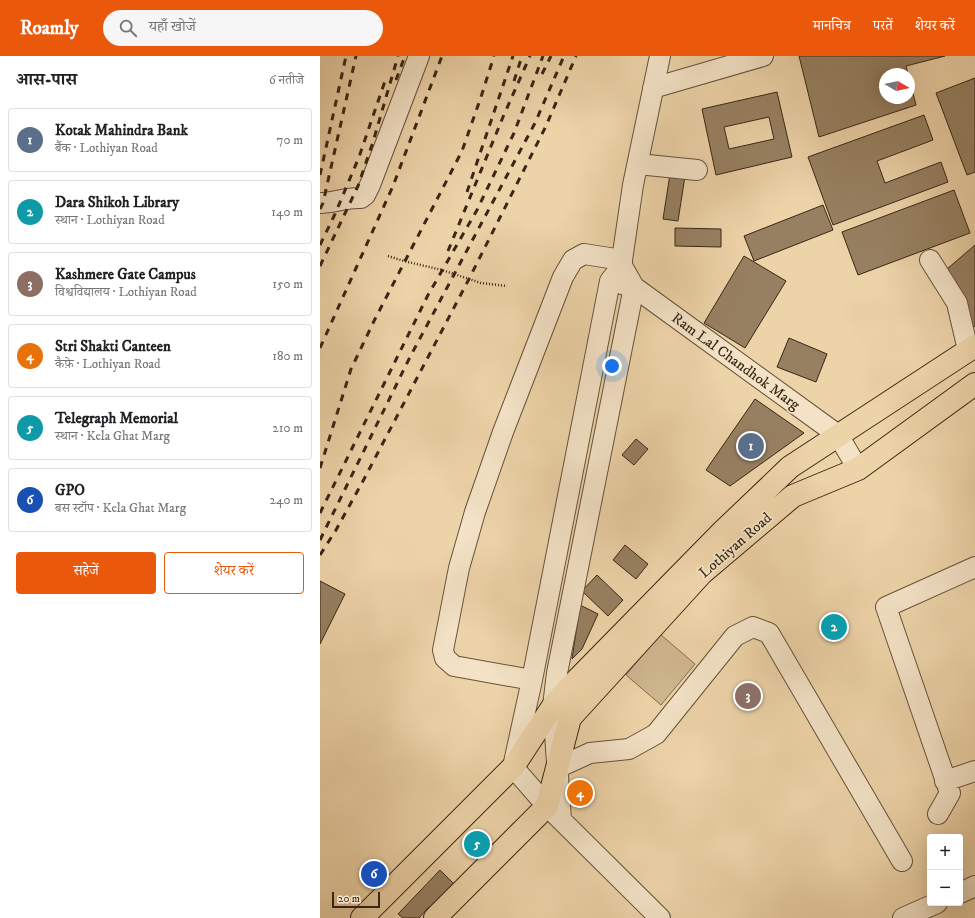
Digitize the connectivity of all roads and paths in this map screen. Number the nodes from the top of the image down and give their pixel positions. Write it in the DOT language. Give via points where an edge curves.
graph roads {
  1 [pos="419,56"];
  2 [pos="660,56"];
  3 [pos="763,56"];
  4 [pos="653,88"];
  5 [pos="638,164"];
  6 [pos="697,170"];
  7 [pos="320,203"];
  8 [pos="388,256"];
  9 [pos="930,260"];
  10 [pos="618,269"];
  11 [pos="506,286"];
  12 [pos="634,288"];
  13 [pos="971,348"];
  14 [pos="975,384"];
  15 [pos="838,435"];
  16 [pos="858,469"];
  17 [pos="975,567"];
  18 [pos="532,680"];
  19 [pos="553,706"];
  20 [pos="513,767"];
  21 [pos="557,768"];
  22 [pos="975,771"];
  23 [pos="945,781"];
  24 [pos="554,812"];
  25 [pos="938,814"];
  26 [pos="902,861"];
  27 [pos="975,886"];
  28 [pos="963,892"];
  29 [pos="930,906"];
  30 [pos="362,918"];
  31 [pos="435,918"];
  32 [pos="660,918"];
  33 [pos="903,918"];
  1 -- 7 [label="street" via="365,195 361,198"];
  2 -- 4 [label="street"];
  3 -- 4 [label="street"];
  4 -- 5 [label="street"];
  5 -- 6 [label="street"];
  5 -- 10 [label="street"];
  8 -- 11 [label="path" via="480,283"];
  9 -- 13 [label="street" via="957,303"];
  10 -- 12 [label="street"];
  10 -- 18 [label="street"];
  10 -- 18 [label="street" via="584,254 573,260 563,277 474,512 458,575 443,650 445,658 454,666"];
  12 -- 15 [label="street, Ram Lal Chandhok Marg"];
  12 -- 19 [label="street" via="557,673"];
  13 -- 15 [label="main road, Lothiyan Road"];
  14 -- 16 [label="main road, Lothiyan Road"];
  15 -- 16 [label="street"];
  15 -- 19 [label="main road, Lothiyan Road" via="790,467 733,521"];
  16 -- 21 [label="main road, Lothiyan Road" via="793,496 702,573 570,718"];
  17 -- 23 [label="street" via="886,607"];
  18 -- 20 [label="street"];
  19 -- 20 [label="main road, Lothiyan Road"];
  19 -- 21 [label="street"];
  20 -- 24 [label="street"];
  20 -- 30 [label="main road, Lothiyan Road"];
  21 -- 24 [label="main road, Lothiyan Road"];
  21 -- 26 [label="street" via="590,753 629,749 656,734 735,636 753,627 769,633"];
  22 -- 23 [label="street"];
  23 -- 25 [label="street" via="950,793"];
  24 -- 31 [label="main road"];
  24 -- 32 [label="street"];
  27 -- 28 [label="street"];
  29 -- 33 [label="street"];
}
